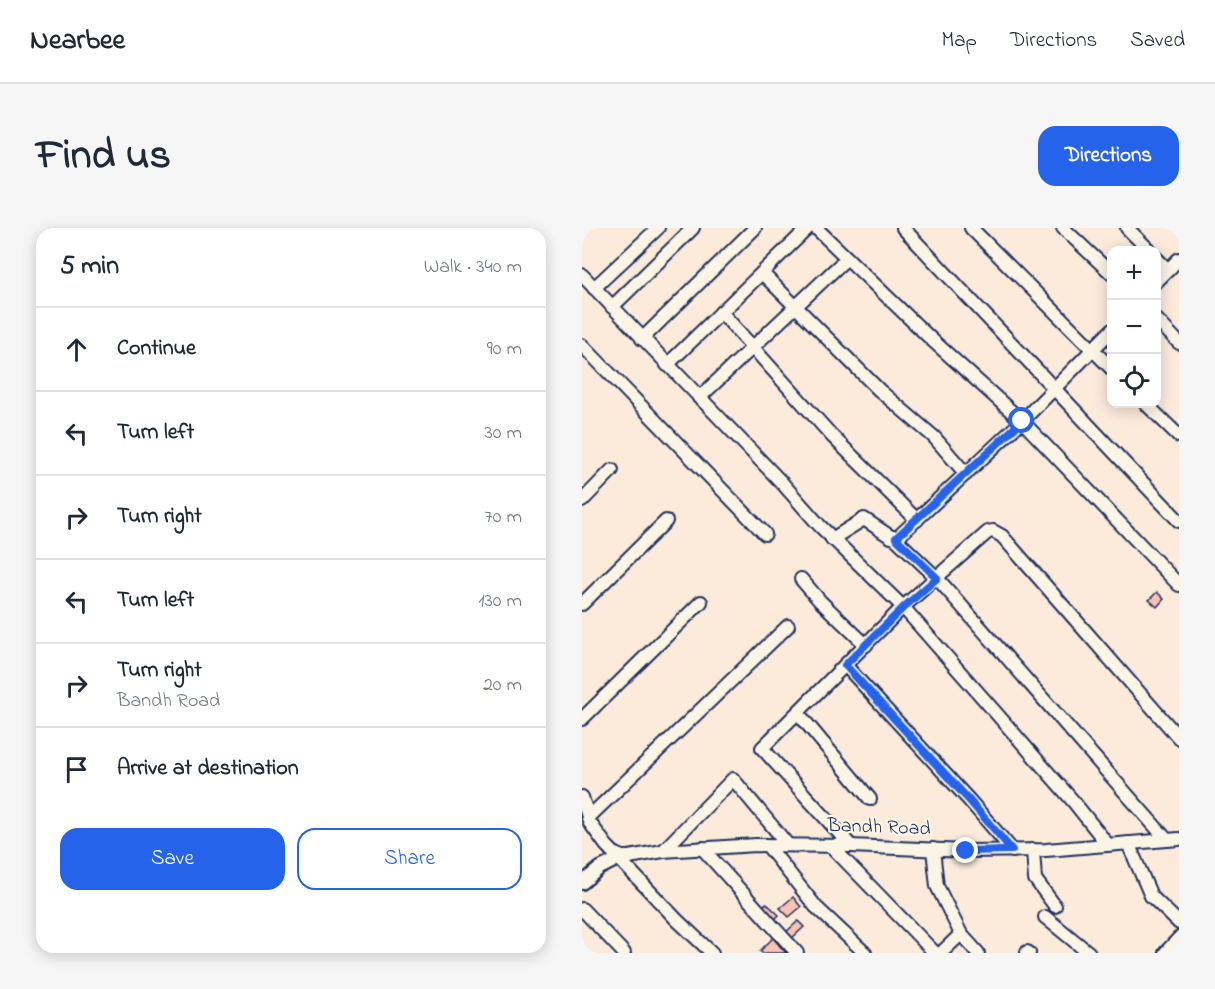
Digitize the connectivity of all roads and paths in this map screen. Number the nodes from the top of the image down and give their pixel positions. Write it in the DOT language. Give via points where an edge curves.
graph roads {
  1 [pos="658,228"];
  2 [pos="693,228"];
  3 [pos="755,228"];
  4 [pos="808,228"];
  5 [pos="903,228"];
  6 [pos="971,228"];
  7 [pos="1063,228"];
  8 [pos="1127,228"];
  9 [pos="821,230"];
  10 [pos="1145,246"];
  11 [pos="847,258"];
  12 [pos="1179,259"];
  13 [pos="1161,263"];
  14 [pos="1107,269"];
  15 [pos="1168,270"];
  16 [pos="762,273"];
  17 [pos="582,276"];
  18 [pos="1161,277"];
  19 [pos="594,288"];
  20 [pos="796,307"];
  21 [pos="612,308"];
  22 [pos="721,312"];
  23 [pos="1161,324"];
  24 [pos="1107,336"];
  25 [pos="642,339"];
  26 [pos="1179,343"];
  27 [pos="582,345"];
  28 [pos="753,348"];
  29 [pos="1093,351"];
  30 [pos="667,364"];
  31 [pos="1107,364"];
  32 [pos="1055,389"];
  33 [pos="699,398"];
  34 [pos="1150,408"];
  35 [pos="1022,421"];
  36 [pos="1179,436"];
  37 [pos="612,470"];
  38 [pos="966,474"];
  39 [pos="582,501"];
  40 [pos="917,520"];
  41 [pos="666,521"];
  42 [pos="1179,521"];
  43 [pos="765,534"];
  44 [pos="896,538"];
  45 [pos="832,539"];
  46 [pos="937,578"];
  47 [pos="801,579"];
  48 [pos="1179,585"];
  49 [pos="700,602"];
  50 [pos="582,604"];
  51 [pos="903,608"];
  52 [pos="788,626"];
  53 [pos="866,645"];
  54 [pos="845,665"];
  55 [pos="798,712"];
  56 [pos="582,719"];
  57 [pos="1179,738"];
  58 [pos="582,797"];
  59 [pos="870,799"];
  60 [pos="588,818"];
  61 [pos="1173,839"];
  62 [pos="1128,843"];
  63 [pos="767,845"];
  64 [pos="788,845"];
  65 [pos="1108,845"];
  66 [pos="831,846"];
  67 [pos="851,846"];
  68 [pos="702,849"];
  69 [pos="933,849"];
  70 [pos="1012,850"];
  71 [pos="1033,850"];
  72 [pos="663,851"];
  73 [pos="616,856"];
  74 [pos="582,884"];
  75 [pos="1055,906"];
  76 [pos="582,909"];
  77 [pos="1045,917"];
  78 [pos="1179,923"];
  79 [pos="961,934"];
  80 [pos="1179,938"];
  81 [pos="624,953"];
  82 [pos="712,953"];
  83 [pos="797,953"];
  84 [pos="865,953"];
  85 [pos="935,953"];
  86 [pos="941,953"];
  87 [pos="978,953"];
  88 [pos="1089,953"];
  89 [pos="1165,953"];
  1 -- 19 [label="street"];
  2 -- 21 [label="street"];
  3 -- 25 [label="street"];
  4 -- 16 [label="street"];
  5 -- 32 [label="street"];
  6 -- 29 [label="street"];
  7 -- 14 [label="street"];
  8 -- 10 [label="street"];
  9 -- 11 [label="street"];
  11 -- 20 [label="street"];
  11 -- 35 [label="street"];
  12 -- 15 [label="street"];
  13 -- 15 [label="street"];
  15 -- 18 [label="street"];
  16 -- 20 [label="street"];
  16 -- 22 [label="street"];
  17 -- 19 [label="street"];
  19 -- 21 [label="street"];
  20 -- 28 [label="street"];
  20 -- 38 [label="street" via="879,390 934,437"];
  21 -- 25 [label="street"];
  22 -- 28 [label="street"];
  22 -- 30 [label="street"];
  23 -- 26 [label="street"];
  24 -- 29 [label="street"];
  25 -- 30 [label="street"];
  27 -- 43 [label="street"];
  28 -- 33 [label="street"];
  28 -- 40 [label="street" via="832,436"];
  29 -- 31 [label="street"];
  29 -- 32 [label="street"];
  30 -- 33 [label="street"];
  32 -- 35 [label="street"];
  32 -- 42 [label="street"];
  33 -- 45 [label="street"];
  34 -- 36 [label="street"];
  35 -- 38 [label="street"];
  35 -- 48 [label="street"];
  37 -- 39 [label="street"];
  38 -- 40 [label="street"];
  40 -- 44 [label="street"];
  41 -- 50 [label="street"];
  44 -- 45 [label="street" via="864,519"];
  44 -- 46 [label="street"];
  45 -- 51 [label="street"];
  46 -- 51 [label="street"];
  46 -- 57 [label="street" via="984,534 993,531 1002,536"];
  46 -- 61 [label="street"];
  47 -- 53 [label="street"];
  49 -- 56 [label="street"];
  51 -- 53 [label="street"];
  51 -- 65 [label="street"];
  52 -- 60 [label="street"];
  53 -- 54 [label="street"];
  54 -- 55 [label="street"];
  54 -- 70 [label="street"];
  55 -- 59 [label="street"];
  55 -- 67 [label="street" via="762,748"];
  58 -- 60 [label="street"];
  60 -- 73 [label="street" via="596,834"];
  61 -- 62 [label="street, Bandh Road"];
  62 -- 65 [label="street, Bandh Road"];
  62 -- 78 [label="street" via="1151,896"];
  63 -- 64 [label="street, Bandh Road"];
  63 -- 68 [label="street, Bandh Road"];
  63 -- 84 [label="street" via="816,907"];
  64 -- 66 [label="street, Bandh Road"];
  64 -- 72 [label="street" via="733,779"];
  65 -- 71 [label="street, Bandh Road"];
  66 -- 67 [label="street, Bandh Road"];
  66 -- 85 [label="street"];
  67 -- 69 [label="street, Bandh Road"];
  68 -- 72 [label="street, Bandh Road"];
  68 -- 83 [label="street"];
  69 -- 70 [label="street, Bandh Road"];
  69 -- 79 [label="street" via="937,886"];
  70 -- 71 [label="street, Bandh Road"];
  71 -- 75 [label="street" via="1035,879"];
  72 -- 73 [label="street, Bandh Road"];
  73 -- 74 [label="street"];
  73 -- 82 [label="street"];
  76 -- 81 [label="street"];
  77 -- 88 [label="street"];
  79 -- 86 [label="street"];
  79 -- 87 [label="street"];
  80 -- 89 [label="street"];
}
